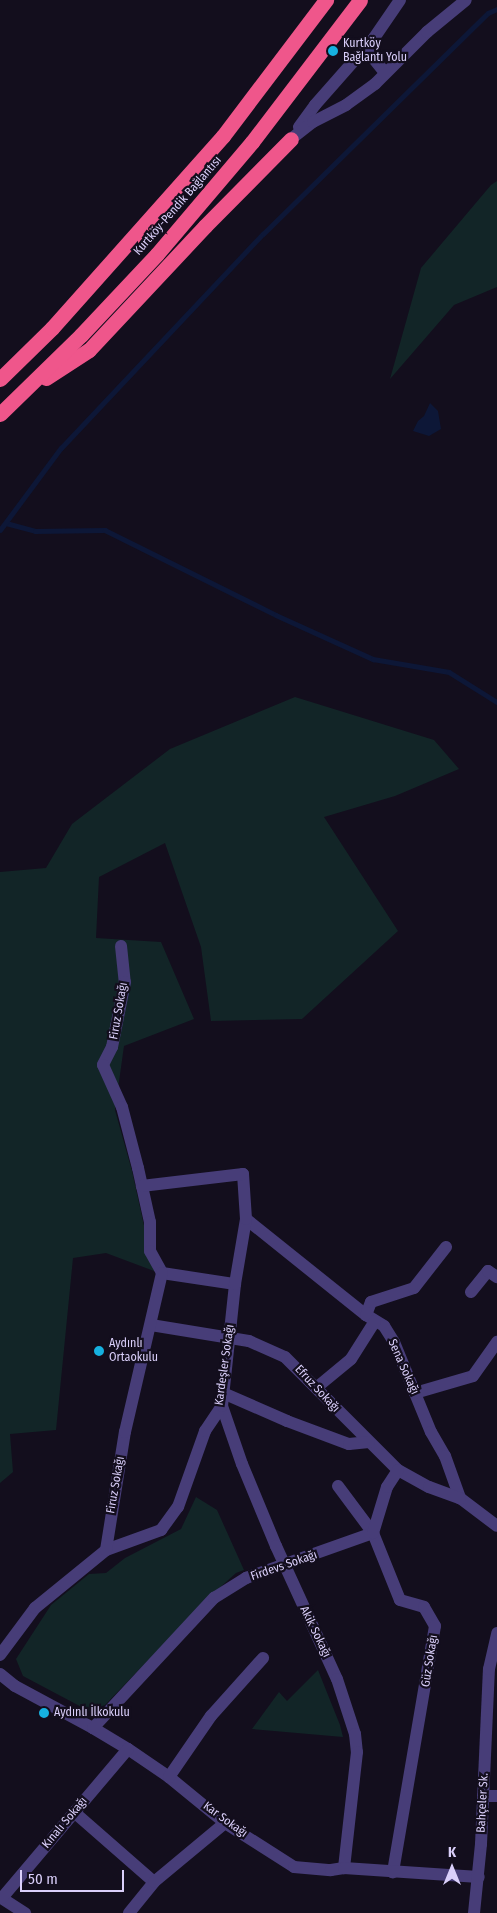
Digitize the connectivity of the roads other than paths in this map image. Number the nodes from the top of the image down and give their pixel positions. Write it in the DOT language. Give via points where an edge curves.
graph roads {
  1 [pos="326,0"];
  2 [pos="360,0"];
  3 [pos="400,0"];
  4 [pos="466,0"];
  5 [pos="365,48"];
  6 [pos="385,73"];
  7 [pos="291,140"];
  8 [pos="0,379"];
  9 [pos="27,388"];
  10 [pos="0,414"];
  11 [pos="121,946"];
  12 [pos="142,1186"];
  13 [pos="246,1218"];
  14 [pos="446,1247"];
  15 [pos="162,1273"];
  16 [pos="497,1277"];
  17 [pos="235,1284"];
  18 [pos="471,1292"];
  19 [pos="370,1318"];
  20 [pos="152,1325"];
  21 [pos="228,1337"];
  22 [pos="497,1342"];
  23 [pos="316,1388"];
  24 [pos="223,1393"];
  25 [pos="415,1393"];
  26 [pos="222,1406"];
  27 [pos="368,1442"];
  28 [pos="398,1470"];
  29 [pos="338,1486"];
  30 [pos="460,1498"];
  31 [pos="497,1526"];
  32 [pos="373,1533"];
  33 [pos="106,1550"];
  34 [pos="284,1564"];
  35 [pos="497,1633"];
  36 [pos="0,1655"];
  37 [pos="263,1658"];
  38 [pos="493,1668"];
  39 [pos="0,1674"];
  40 [pos="93,1728"];
  41 [pos="128,1749"];
  42 [pos="169,1777"];
  43 [pos="483,1796"];
  44 [pos="497,1796"];
  45 [pos="74,1812"];
  46 [pos="225,1823"];
  47 [pos="344,1868"];
  48 [pos="393,1872"];
  49 [pos="479,1877"];
  50 [pos="154,1882"];
  51 [pos="1,1898"];
  52 [pos="26,1913"];
  53 [pos="129,1913"];
  54 [pos="474,1913"];
  1 -- 8 [label="highway, Kurtköy-Pendik Bağlantısı" via="223,136 52,328"];
  2 -- 9 [label="highway, Kurtköy-Pendik Bağlantısı" via="252,142 157,254"];
  3 -- 5 [label="street"];
  4 -- 6 [label="street"];
  5 -- 6 [label="street"];
  5 -- 7 [label="street"];
  6 -- 7 [label="street" via="376,84 313,122"];
  7 -- 9 [label="highway" via="89,350"];
  9 -- 10 [label="highway, Kurtköy-Pendik Bağlantısı"];
  11 -- 12 [label="street, Firuz Sokağı" via="125,982 112,1047 103,1066 122,1106"];
  12 -- 13 [label="street, Kardeşler Sokağı" via="244,1174"];
  12 -- 15 [label="street" via="150,1222 150,1251"];
  13 -- 17 [label="street, Kardeşler Sokağı"];
  13 -- 19 [label="street, Sena Sokağı"];
  14 -- 19 [label="street" via="414,1288 372,1302"];
  15 -- 17 [label="street"];
  15 -- 20 [label="street, Firuz Sokağı"];
  16 -- 18 [label="street" via="488,1271"];
  17 -- 21 [label="street, Kardeşler Sokağı"];
  19 -- 23 [label="street" via="351,1359"];
  19 -- 25 [label="street, Sena Sokağı" via="384,1326 394,1342"];
  20 -- 21 [label="street, Efruz Sokağı"];
  20 -- 33 [label="street, Firuz Sokağı" via="125,1432"];
  21 -- 23 [label="street, Efruz Sokağı" via="249,1341 285,1357"];
  21 -- 24 [label="street, Kardeşler Sokağı"];
  22 -- 25 [label="street" via="473,1376"];
  23 -- 27 [label="street, Efruz Sokağı"];
  24 -- 26 [label="street, Kardeşler Sokağı"];
  24 -- 27 [label="street" via="349,1444"];
  25 -- 30 [label="street, Sena Sokağı" via="445,1456"];
  26 -- 33 [label="street, Kardeşler Sokağı" via="205,1430 178,1507 160,1530"];
  26 -- 34 [label="street, Akik Sokağı" via="242,1464"];
  27 -- 28 [label="street, Efruz Sokağı"];
  28 -- 30 [label="street, Efruz Sokağı" via="429,1487"];
  28 -- 32 [label="street" via="387,1487"];
  29 -- 32 [label="street, Güz Sokağı"];
  30 -- 31 [label="street"];
  32 -- 34 [label="street, Firdevs Sokağı"];
  32 -- 48 [label="street, Güz Sokağı" via="400,1600 424,1607 435,1626"];
  33 -- 36 [label="street" via="36,1608"];
  34 -- 40 [label="street, Firdevs Sokağı" via="246,1578 214,1598"];
  34 -- 47 [label="street, Akik Sokağı" via="337,1679 355,1734 357,1752"];
  35 -- 38 [label="street, Bahçeler Sk."];
  37 -- 42 [label="street" via="212,1716"];
  38 -- 43 [label="street, Bahçeler Sk."];
  39 -- 40 [label="street, Kar Sokağı" via="15,1686"];
  40 -- 41 [label="street, Kar Sokağı"];
  41 -- 42 [label="street, Kar Sokağı"];
  41 -- 45 [label="street, Kınalı Sokağı"];
  42 -- 46 [label="street, Kar Sokağı"];
  43 -- 44 [label="street"];
  43 -- 49 [label="street, Bahçeler Sk."];
  45 -- 50 [label="street"];
  45 -- 51 [label="street, Kınalı Sokağı"];
  46 -- 47 [label="street, Kar Sokağı" via="294,1867"];
  46 -- 50 [label="street"];
  47 -- 48 [label="street, Kar Sokağı"];
  48 -- 49 [label="street, Kar Sokağı"];
  49 -- 54 [label="street, Bahçeler Sk."];
  50 -- 53 [label="street"];
  51 -- 52 [label="street"];
}
